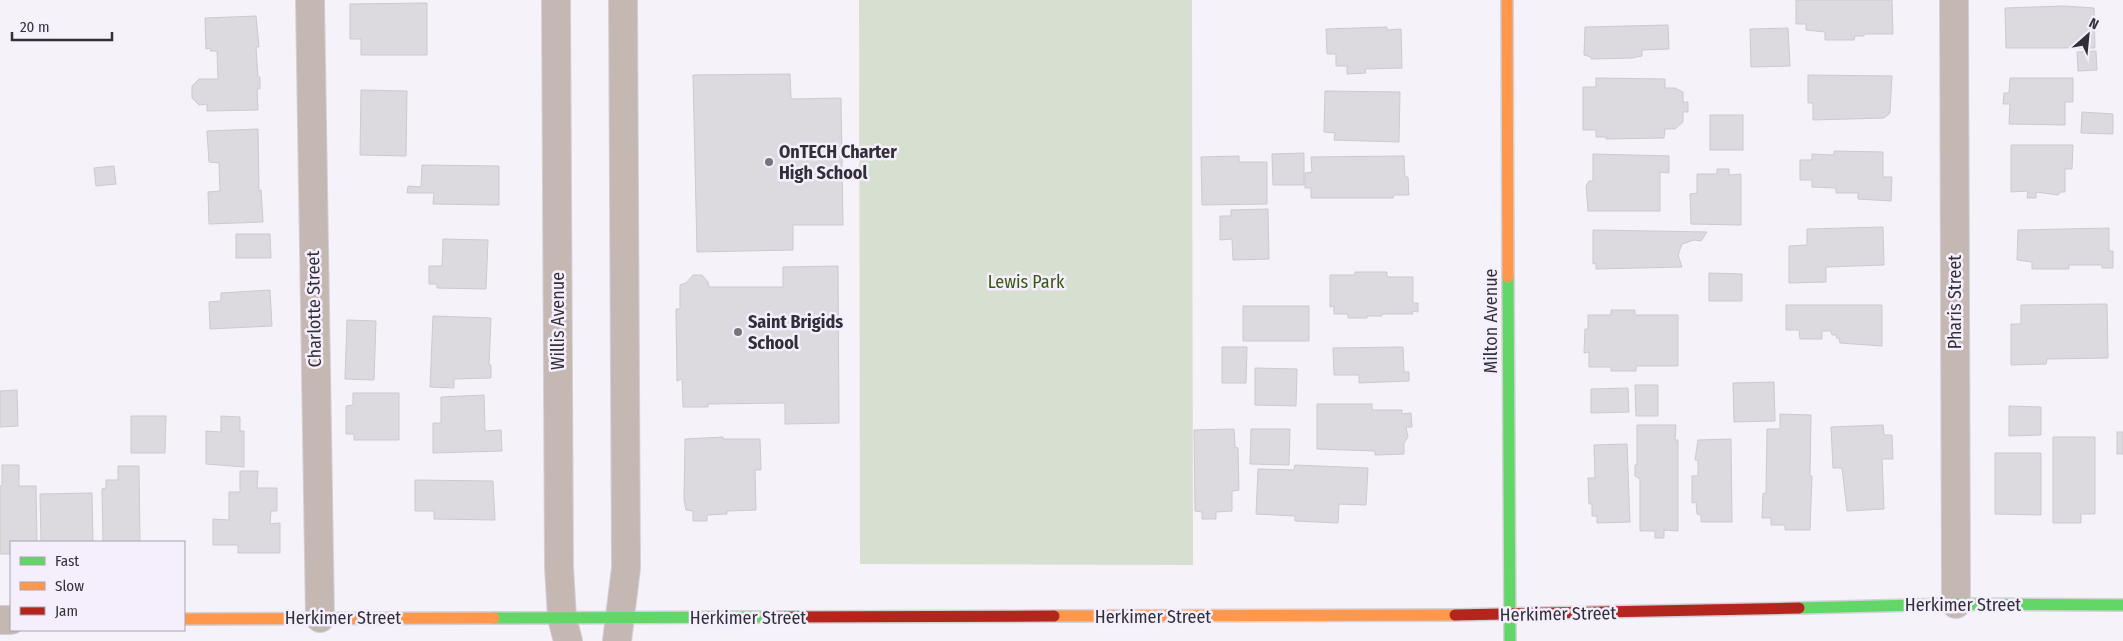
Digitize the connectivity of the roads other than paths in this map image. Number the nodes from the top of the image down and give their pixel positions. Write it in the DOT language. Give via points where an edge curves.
graph roads {
  1 [pos="310,0"];
  2 [pos="556,0"];
  3 [pos="623,0"];
  4 [pos="1507,0"];
  5 [pos="1954,0"];
  6 [pos="1956,604"];
  7 [pos="2123,605"];
  8 [pos="1510,615"];
  9 [pos="320,618"];
  10 [pos="185,619"];
  11 [pos="565,629"];
  12 [pos="619,630"];
  13 [pos="1510,641"];
  1 -- 9 [label="street, Charlotte Street"];
  2 -- 11 [label="street, Willis Avenue" via="559,557"];
  3 -- 12 [label="street" via="626,568"];
  4 -- 8 [label="street, Milton Avenue"];
  5 -- 6 [label="street, Pharis Street"];
  6 -- 7 [label="street, Herkimer Street"];
  6 -- 8 [label="street, Herkimer Street"];
  8 -- 12 [label="street, Herkimer Street"];
  8 -- 13 [label="street, Milton Avenue"];
  9 -- 10 [label="street, Herkimer Street"];
  9 -- 11 [label="street, Herkimer Street"];
  11 -- 12 [label="street, Herkimer Street"];
}
